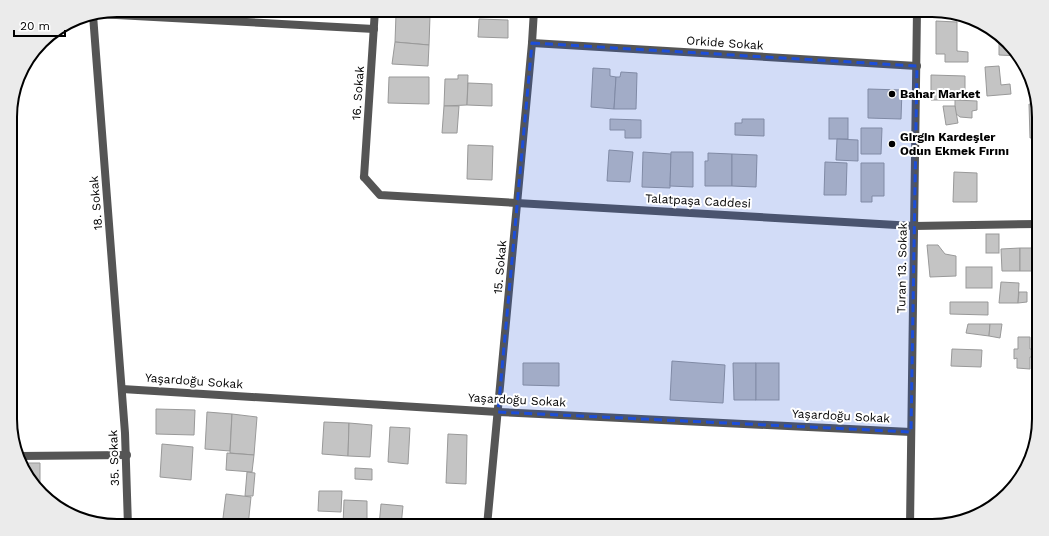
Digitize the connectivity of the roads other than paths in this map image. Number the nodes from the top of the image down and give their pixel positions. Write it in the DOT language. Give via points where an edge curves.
graph roads {
  1 [pos="153,17"];
  2 [pos="375,17"];
  3 [pos="534,17"];
  4 [pos="917,17"];
  5 [pos="93,20"];
  6 [pos="374,29"];
  7 [pos="532,43"];
  8 [pos="916,66"];
  9 [pos="364,177"];
  10 [pos="518,203"];
  11 [pos="1032,224"];
  12 [pos="914,226"];
  13 [pos="122,388"];
  14 [pos="498,412"];
  15 [pos="911,432"];
  16 [pos="127,455"];
  17 [pos="25,456"];
  18 [pos="128,519"];
  19 [pos="488,519"];
  20 [pos="910,519"];
  1 -- 6 [label="street"];
  2 -- 6 [label="street, 16. Sokak"];
  3 -- 7 [label="street, 15. Sokak"];
  4 -- 8 [label="street, Turan 13. Sokak"];
  5 -- 13 [label="street, 18. Sokak"];
  6 -- 9 [label="street, 16. Sokak"];
  7 -- 8 [label="street, Orkide Sokak"];
  7 -- 10 [label="street, 15. Sokak"];
  8 -- 12 [label="street, Turan 13. Sokak"];
  9 -- 10 [label="street, Talatpaşa Caddesi" via="380,195"];
  10 -- 12 [label="street, Talatpaşa Caddesi"];
  10 -- 14 [label="street, 15. Sokak"];
  11 -- 12 [label="street, Talatpaşa Caddesi"];
  12 -- 15 [label="street, Turan 13. Sokak"];
  13 -- 14 [label="street, Yaşardoğu Sokak"];
  13 -- 16 [label="street, 35. Sokak"];
  14 -- 15 [label="street, Yaşardoğu Sokak"];
  14 -- 19 [label="street, 15. Sokak"];
  15 -- 20 [label="street, Turan 13. Sokak"];
  16 -- 17 [label="street"];
  16 -- 18 [label="street, 35. Sokak"];
}
